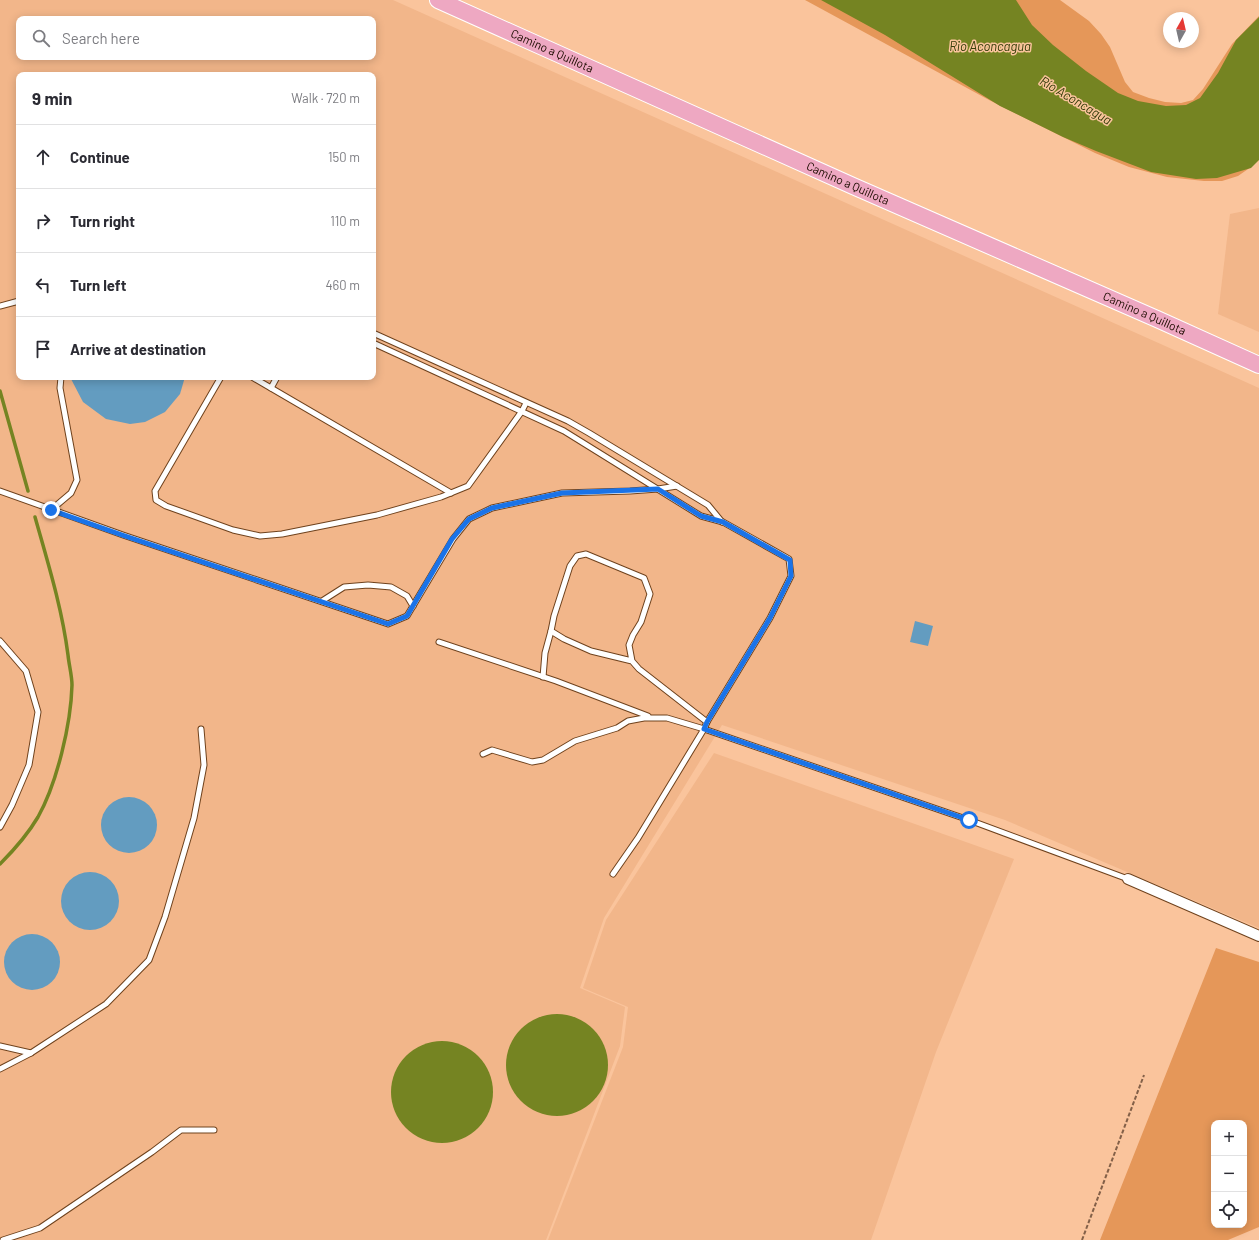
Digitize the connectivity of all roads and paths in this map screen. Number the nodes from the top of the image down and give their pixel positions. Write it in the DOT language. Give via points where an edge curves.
graph roads {
  1 [pos="438,0"];
  2 [pos="16,302"];
  3 [pos="0,306"];
  4 [pos="376,334"];
  5 [pos="376,344"];
  6 [pos="1259,365"];
  7 [pos="61,380"];
  8 [pos="219,380"];
  9 [pos="257,380"];
  10 [pos="275,380"];
  11 [pos="271,388"];
  12 [pos="526,402"];
  13 [pos="522,411"];
  14 [pos="678,486"];
  15 [pos="658,489"];
  16 [pos="0,491"];
  17 [pos="451,493"];
  18 [pos="51,510"];
  19 [pos="723,522"];
  20 [pos="322,601"];
  21 [pos="414,606"];
  22 [pos="551,631"];
  23 [pos="0,641"];
  24 [pos="439,642"];
  25 [pos="632,661"];
  26 [pos="543,676"];
  27 [pos="653,718"];
  28 [pos="707,722"];
  29 [pos="201,729"];
  30 [pos="704,729"];
  31 [pos="483,754"];
  32 [pos="0,827"];
  33 [pos="613,874"];
  34 [pos="1128,879"];
  35 [pos="1259,936"];
  36 [pos="0,1046"];
  37 [pos="31,1053"];
  38 [pos="0,1069"];
  39 [pos="1144,1075"];
  40 [pos="214,1130"];
  41 [pos="3,1240"];
  42 [pos="1082,1240"];
  1 -- 6 [label="main road, Camino a Quillota"];
  2 -- 3 [label="lane"];
  4 -- 12 [label="lane"];
  5 -- 13 [label="lane"];
  7 -- 18 [label="lane" via="60,388 77,480 71,493"];
  8 -- 17 [label="lane" via="155,491 156,500 161,503 233,530 260,536 377,515"];
  9 -- 11 [label="lane"];
  10 -- 11 [label="lane"];
  11 -- 17 [label="lane"];
  12 -- 13 [label="lane"];
  12 -- 14 [label="lane" via="568,421"];
  13 -- 15 [label="lane" via="564,431"];
  13 -- 17 [label="lane" via="468,486"];
  14 -- 15 [label="lane"];
  14 -- 19 [label="lane" via="708,505"];
  15 -- 19 [label="lane" via="701,516"];
  15 -- 21 [label="lane" via="562,493 492,508 469,519 452,539"];
  16 -- 18 [label="lane"];
  18 -- 20 [label="lane"];
  19 -- 28 [label="lane" via="790,560 791,576 770,618"];
  20 -- 21 [label="lane" via="388,624 407,616"];
  20 -- 21 [label="lane" via="344,587 368,585 390,587 407,596"];
  22 -- 25 [label="lane" via="591,651"];
  22 -- 25 [label="lane" via="570,566 577,556 586,554 644,578 650,594 641,622 629,645"];
  22 -- 26 [label="lane" via="545,653"];
  23 -- 32 [label="lane" via="26,671 38,712 29,765"];
  24 -- 26 [label="lane"];
  25 -- 28 [label="lane" via="638,669"];
  26 -- 27 [label="lane"];
  27 -- 30 [label="lane" via="667,718"];
  27 -- 31 [label="lane" via="628,721 617,728 575,741 543,760 532,762 492,750"];
  28 -- 30 [label="lane"];
  29 -- 37 [label="lane" via="204,765 194,818 165,917 149,960 106,1004"];
  30 -- 33 [label="lane" via="638,838"];
  30 -- 34 [label="lane" via="962,817"];
  34 -- 35 [label="street"];
  36 -- 37 [label="lane"];
  37 -- 38 [label="lane"];
  39 -- 42 [label="path"];
  40 -- 41 [label="lane" via="181,1130 40,1228"];
}
